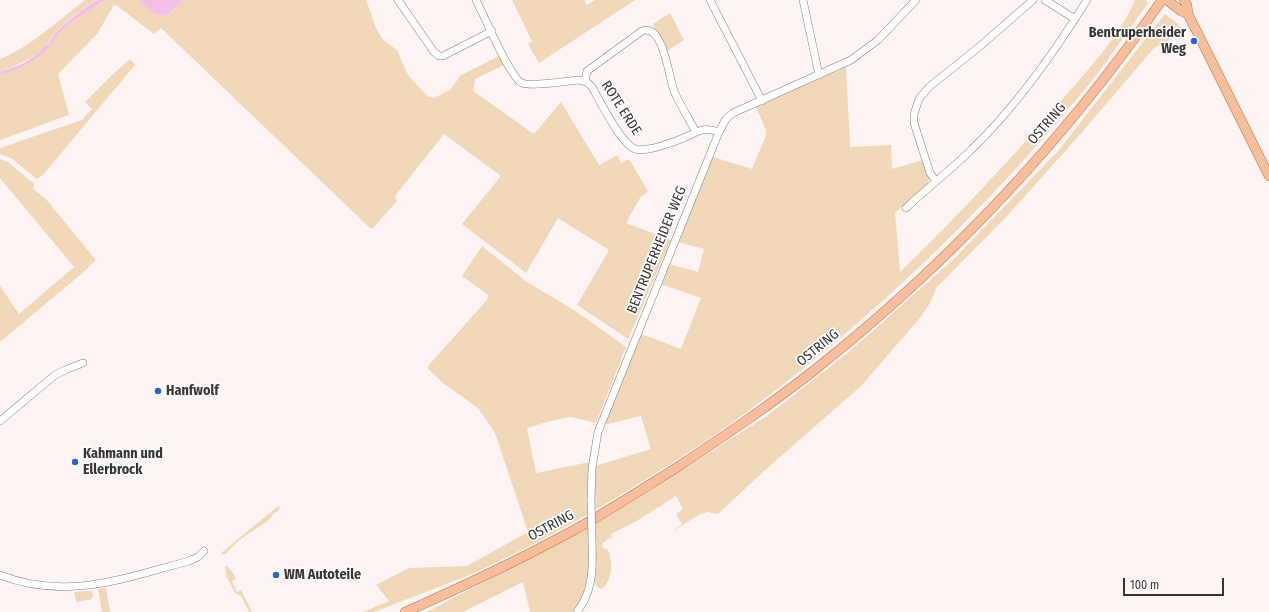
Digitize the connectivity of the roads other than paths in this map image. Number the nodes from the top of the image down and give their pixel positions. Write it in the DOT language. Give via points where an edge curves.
graph roads {
  1 [pos="398,0"];
  2 [pos="476,0"];
  3 [pos="710,0"];
  4 [pos="803,0"];
  5 [pos="916,0"];
  6 [pos="1033,0"];
  7 [pos="1045,0"];
  8 [pos="1088,0"];
  9 [pos="1162,0"];
  10 [pos="1167,0"];
  11 [pos="1184,0"];
  12 [pos="1188,14"];
  13 [pos="1076,19"];
  14 [pos="492,31"];
  15 [pos="819,75"];
  16 [pos="585,81"];
  17 [pos="762,101"];
  18 [pos="696,132"];
  19 [pos="719,132"];
  20 [pos="1269,176"];
  21 [pos="936,181"];
  22 [pos="906,208"];
  23 [pos="83,363"];
  24 [pos="0,421"];
  25 [pos="204,551"];
  26 [pos="0,575"];
  27 [pos="404,612"];
  28 [pos="577,612"];
  1 -- 14 [label="street" via="439,56"];
  2 -- 14 [label="street, ROTE ERDE"];
  3 -- 17 [label="street"];
  4 -- 15 [label="street"];
  5 -- 15 [label="street, BENTRUPERHEIDER WEG" via="871,46 851,60"];
  6 -- 21 [label="street" via="929,87 919,99 914,123 930,174"];
  7 -- 13 [label="street"];
  8 -- 13 [label="street"];
  9 -- 27 [label="main road, OSTRING" via="1072,118 976,225 890,306 817,368 715,442 623,502 512,562"];
  10 -- 12 [label="main road"];
  11 -- 12 [label="main road"];
  12 -- 20 [label="main road"];
  13 -- 21 [label="street" via="1016,102 972,150"];
  14 -- 16 [label="street, ROTE ERDE" via="514,76 522,83 527,85"];
  15 -- 17 [label="street, BENTRUPERHEIDER WEG"];
  16 -- 18 [label="street, ROTE ERDE" via="592,87 621,137 634,149 646,149"];
  16 -- 18 [label="street" via="587,71 642,31 649,30 656,36 667,58 674,91"];
  17 -- 19 [label="street, BENTRUPERHEIDER WEG" via="729,115"];
  18 -- 19 [label="street, ROTE ERDE" via="708,129"];
  19 -- 28 [label="street, BENTRUPERHEIDER WEG, bridge" via="598,432 592,468 593,565 589,591"];
  21 -- 22 [label="street"];
  23 -- 24 [label="street" via="55,375"];
  25 -- 26 [label="street" via="189,562 90,586 37,585"];
}
